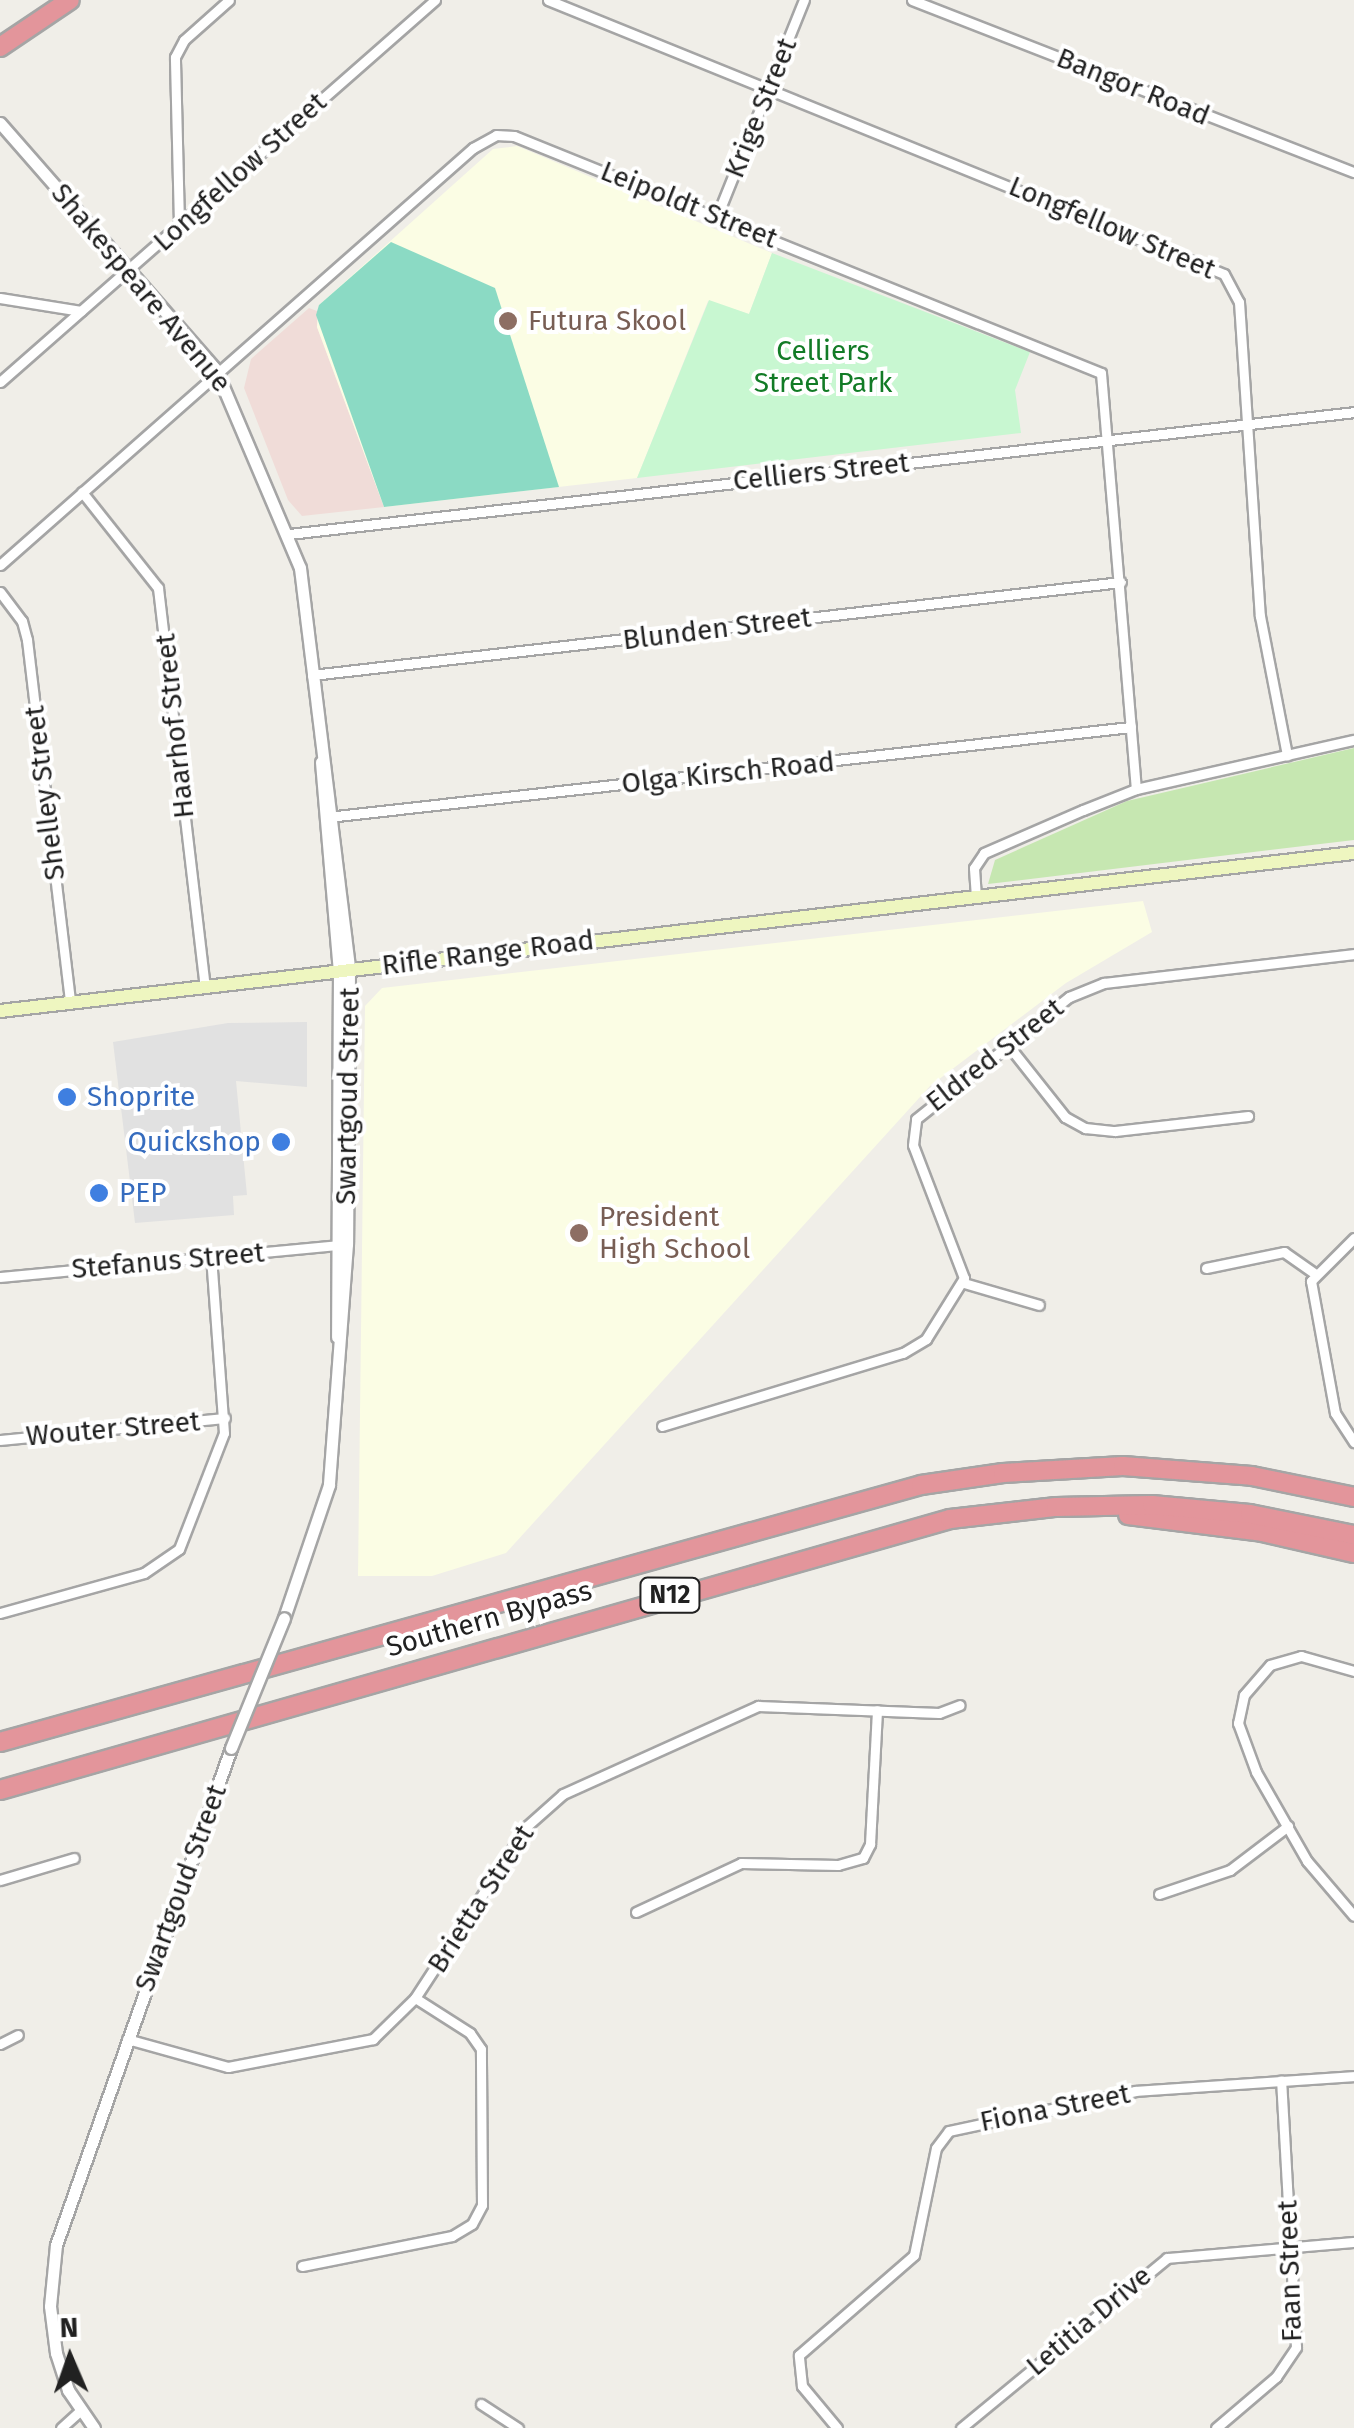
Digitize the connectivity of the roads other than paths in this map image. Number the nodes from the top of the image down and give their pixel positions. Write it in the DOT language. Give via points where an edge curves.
graph roads {
  1 [pos="70,0"];
  2 [pos="229,0"];
  3 [pos="434,0"];
  4 [pos="548,0"];
  5 [pos="804,0"];
  6 [pos="912,0"];
  7 [pos="0,46"];
  8 [pos="771,90"];
  9 [pos="0,123"];
  10 [pos="1354,172"];
  11 [pos="717,216"];
  12 [pos="180,224"];
  13 [pos="130,272"];
  14 [pos="0,298"];
  15 [pos="81,311"];
  16 [pos="216,370"];
  17 [pos="0,382"];
  18 [pos="1354,412"];
  19 [pos="1246,422"];
  20 [pos="1110,440"];
  21 [pos="82,492"];
  22 [pos="289,534"];
  23 [pos="0,564"];
  24 [pos="1121,582"];
  25 [pos="0,592"];
  26 [pos="312,676"];
  27 [pos="1130,727"];
  28 [pos="1354,740"];
  29 [pos="1287,755"];
  30 [pos="1136,788"];
  31 [pos="330,817"];
  32 [pos="1354,853"];
  33 [pos="976,898"];
  34 [pos="1354,954"];
  35 [pos="344,969"];
  36 [pos="205,986"];
  37 [pos="70,1002"];
  38 [pos="0,1011"];
  39 [pos="1008,1045"];
  40 [pos="1248,1116"];
  41 [pos="1354,1238"];
  42 [pos="341,1244"];
  43 [pos="212,1257"];
  44 [pos="1206,1268"];
  45 [pos="1314,1273"];
  46 [pos="0,1277"];
  47 [pos="964,1284"];
  48 [pos="1039,1306"];
  49 [pos="226,1418"];
  50 [pos="662,1426"];
  51 [pos="0,1440"];
  52 [pos="1354,1442"];
  53 [pos="1354,1497"];
  54 [pos="1056,1507"];
  55 [pos="1354,1534"];
  56 [pos="1354,1552"];
  57 [pos="0,1612"];
  58 [pos="1354,1671"];
  59 [pos="960,1705"];
  60 [pos="877,1710"];
  61 [pos="0,1742"];
  62 [pos="0,1790"];
  63 [pos="1288,1826"];
  64 [pos="74,1858"];
  65 [pos="0,1880"];
  66 [pos="1160,1894"];
  67 [pos="636,1912"];
  68 [pos="1354,1916"];
  69 [pos="415,1998"];
  70 [pos="18,2035"];
  71 [pos="127,2039"];
  72 [pos="0,2044"];
  73 [pos="1354,2076"];
  74 [pos="1281,2080"];
  75 [pos="1354,2242"];
  76 [pos="1292,2247"];
  77 [pos="302,2266"];
  78 [pos="481,2404"];
  79 [pos="80,2412"];
  80 [pos="60,2428"];
  81 [pos="94,2428"];
  82 [pos="518,2428"];
  83 [pos="837,2428"];
  84 [pos="961,2428"];
  85 [pos="1216,2428"];
  1 -- 7 [label="highway"];
  2 -- 12 [label="street" via="184,40 175,57"];
  3 -- 12 [label="street, Longfellow Street"];
  4 -- 8 [label="street, Longfellow Street"];
  5 -- 8 [label="street, Krige Street"];
  6 -- 10 [label="street, Bangor Road"];
  8 -- 11 [label="street, Krige Street"];
  8 -- 19 [label="street, Longfellow Street" via="1214,267 1230,280 1239,302"];
  9 -- 13 [label="street, Shakespeare Avenue"];
  11 -- 16 [label="street, Leipoldt Street" via="514,136 490,136"];
  11 -- 20 [label="street, Leipoldt Street" via="1086,362 1104,380"];
  12 -- 13 [label="street, Longfellow Street"];
  13 -- 15 [label="street, Longfellow Street"];
  13 -- 16 [label="street, Shakespeare Avenue"];
  14 -- 15 [label="street"];
  15 -- 17 [label="street, Longfellow Street"];
  16 -- 21 [label="street, Leipoldt Street"];
  16 -- 22 [label="street, Shakespeare Avenue"];
  18 -- 19 [label="street, Celliers Street"];
  19 -- 20 [label="street, Celliers Street"];
  19 -- 29 [label="street, Longfellow Street" via="1260,616"];
  20 -- 22 [label="street, Celliers Street"];
  20 -- 24 [label="street, Leipoldt Street"];
  21 -- 23 [label="street, Leipoldt Street"];
  21 -- 36 [label="street, Haarhof Street" via="158,588"];
  22 -- 26 [label="street, Shakespeare Avenue"];
  24 -- 26 [label="street, Blunden Street"];
  24 -- 27 [label="street, Leipoldt Street"];
  25 -- 37 [label="street, Shelley Street" via="27,640"];
  26 -- 31 [label="street, Shakespeare Avenue"];
  27 -- 30 [label="street, Leipoldt Street"];
  27 -- 31 [label="street, Olga Kirsch Road"];
  28 -- 29 [label="street"];
  29 -- 30 [label="street"];
  30 -- 33 [label="street" via="984,853 974,868"];
  31 -- 35 [label="street, Shakespeare Avenue"];
  32 -- 33 [label="main road, Rifle Range Road"];
  33 -- 35 [label="main road, Rifle Range Road"];
  34 -- 39 [label="street, Eldred Street" via="1094,986"];
  35 -- 36 [label="main road, Rifle Range Road"];
  35 -- 42 [label="street, Swartgoud Street"];
  36 -- 37 [label="main road, Rifle Range Road"];
  37 -- 38 [label="main road, Rifle Range Road"];
  39 -- 40 [label="street" via="1065,1117 1085,1128 1114,1131"];
  39 -- 47 [label="street, Eldred Street" via="930,1102 912,1127 913,1146"];
  41 -- 45 [label="street"];
  42 -- 43 [label="street, Stefanus Street"];
  42 -- 71 [label="street, Swartgoud Street, bridge" via="329,1485"];
  43 -- 46 [label="street, Stefanus Street"];
  43 -- 49 [label="street"];
  44 -- 45 [label="street" via="1284,1252"];
  45 -- 52 [label="street" via="1335,1413"];
  47 -- 48 [label="street"];
  47 -- 50 [label="street" via="912,1350"];
  49 -- 51 [label="street, Wouter Street"];
  49 -- 57 [label="street" via="215,1467 172,1559 144,1573"];
  53 -- 61 [label="highway, Southern Bypass / N12" via="1252,1476 1124,1466 1003,1472 921,1486"];
  54 -- 55 [label="highway, Southern Bypass / N12" via="1204,1508"];
  54 -- 56 [label="highway" via="1262,1532"];
  54 -- 62 [label="highway, Southern Bypass / N12" via="886,1533"];
  58 -- 63 [label="street" via="1284,1658 1262,1670 1244,1694 1242,1740"];
  59 -- 60 [label="street, Brietta Street" via="939,1713"];
  60 -- 67 [label="street" via="870,1844 863,1858 838,1865 740,1863"];
  60 -- 69 [label="street, Brietta Street" via="758,1706 554,1799 518,1838"];
  63 -- 66 [label="street" via="1230,1870"];
  63 -- 68 [label="street" via="1317,1876"];
  64 -- 65 [label="street"];
  69 -- 71 [label="street, Brietta Street" via="373,2040 250,2065 212,2066"];
  69 -- 77 [label="street" via="470,2034 481,2049 482,2205 472,2224 452,2236"];
  70 -- 72 [label="street"];
  71 -- 79 [label="street, Swartgoud Street" via="64,2216 52,2273 56,2353"];
  73 -- 74 [label="street, Fiona Street"];
  74 -- 76 [label="street, Faan Street"];
  74 -- 83 [label="street, Fiona Street" via="1135,2092 943,2135 914,2255 799,2355 802,2386"];
  75 -- 76 [label="street, Letitia Drive"];
  76 -- 84 [label="street, Letitia Drive" via="1160,2262"];
  76 -- 85 [label="street, Faan Street" via="1298,2334 1292,2358"];
  78 -- 82 [label="street"];
  79 -- 80 [label="street"];
  79 -- 81 [label="street, Swartgoud Street"];
}
